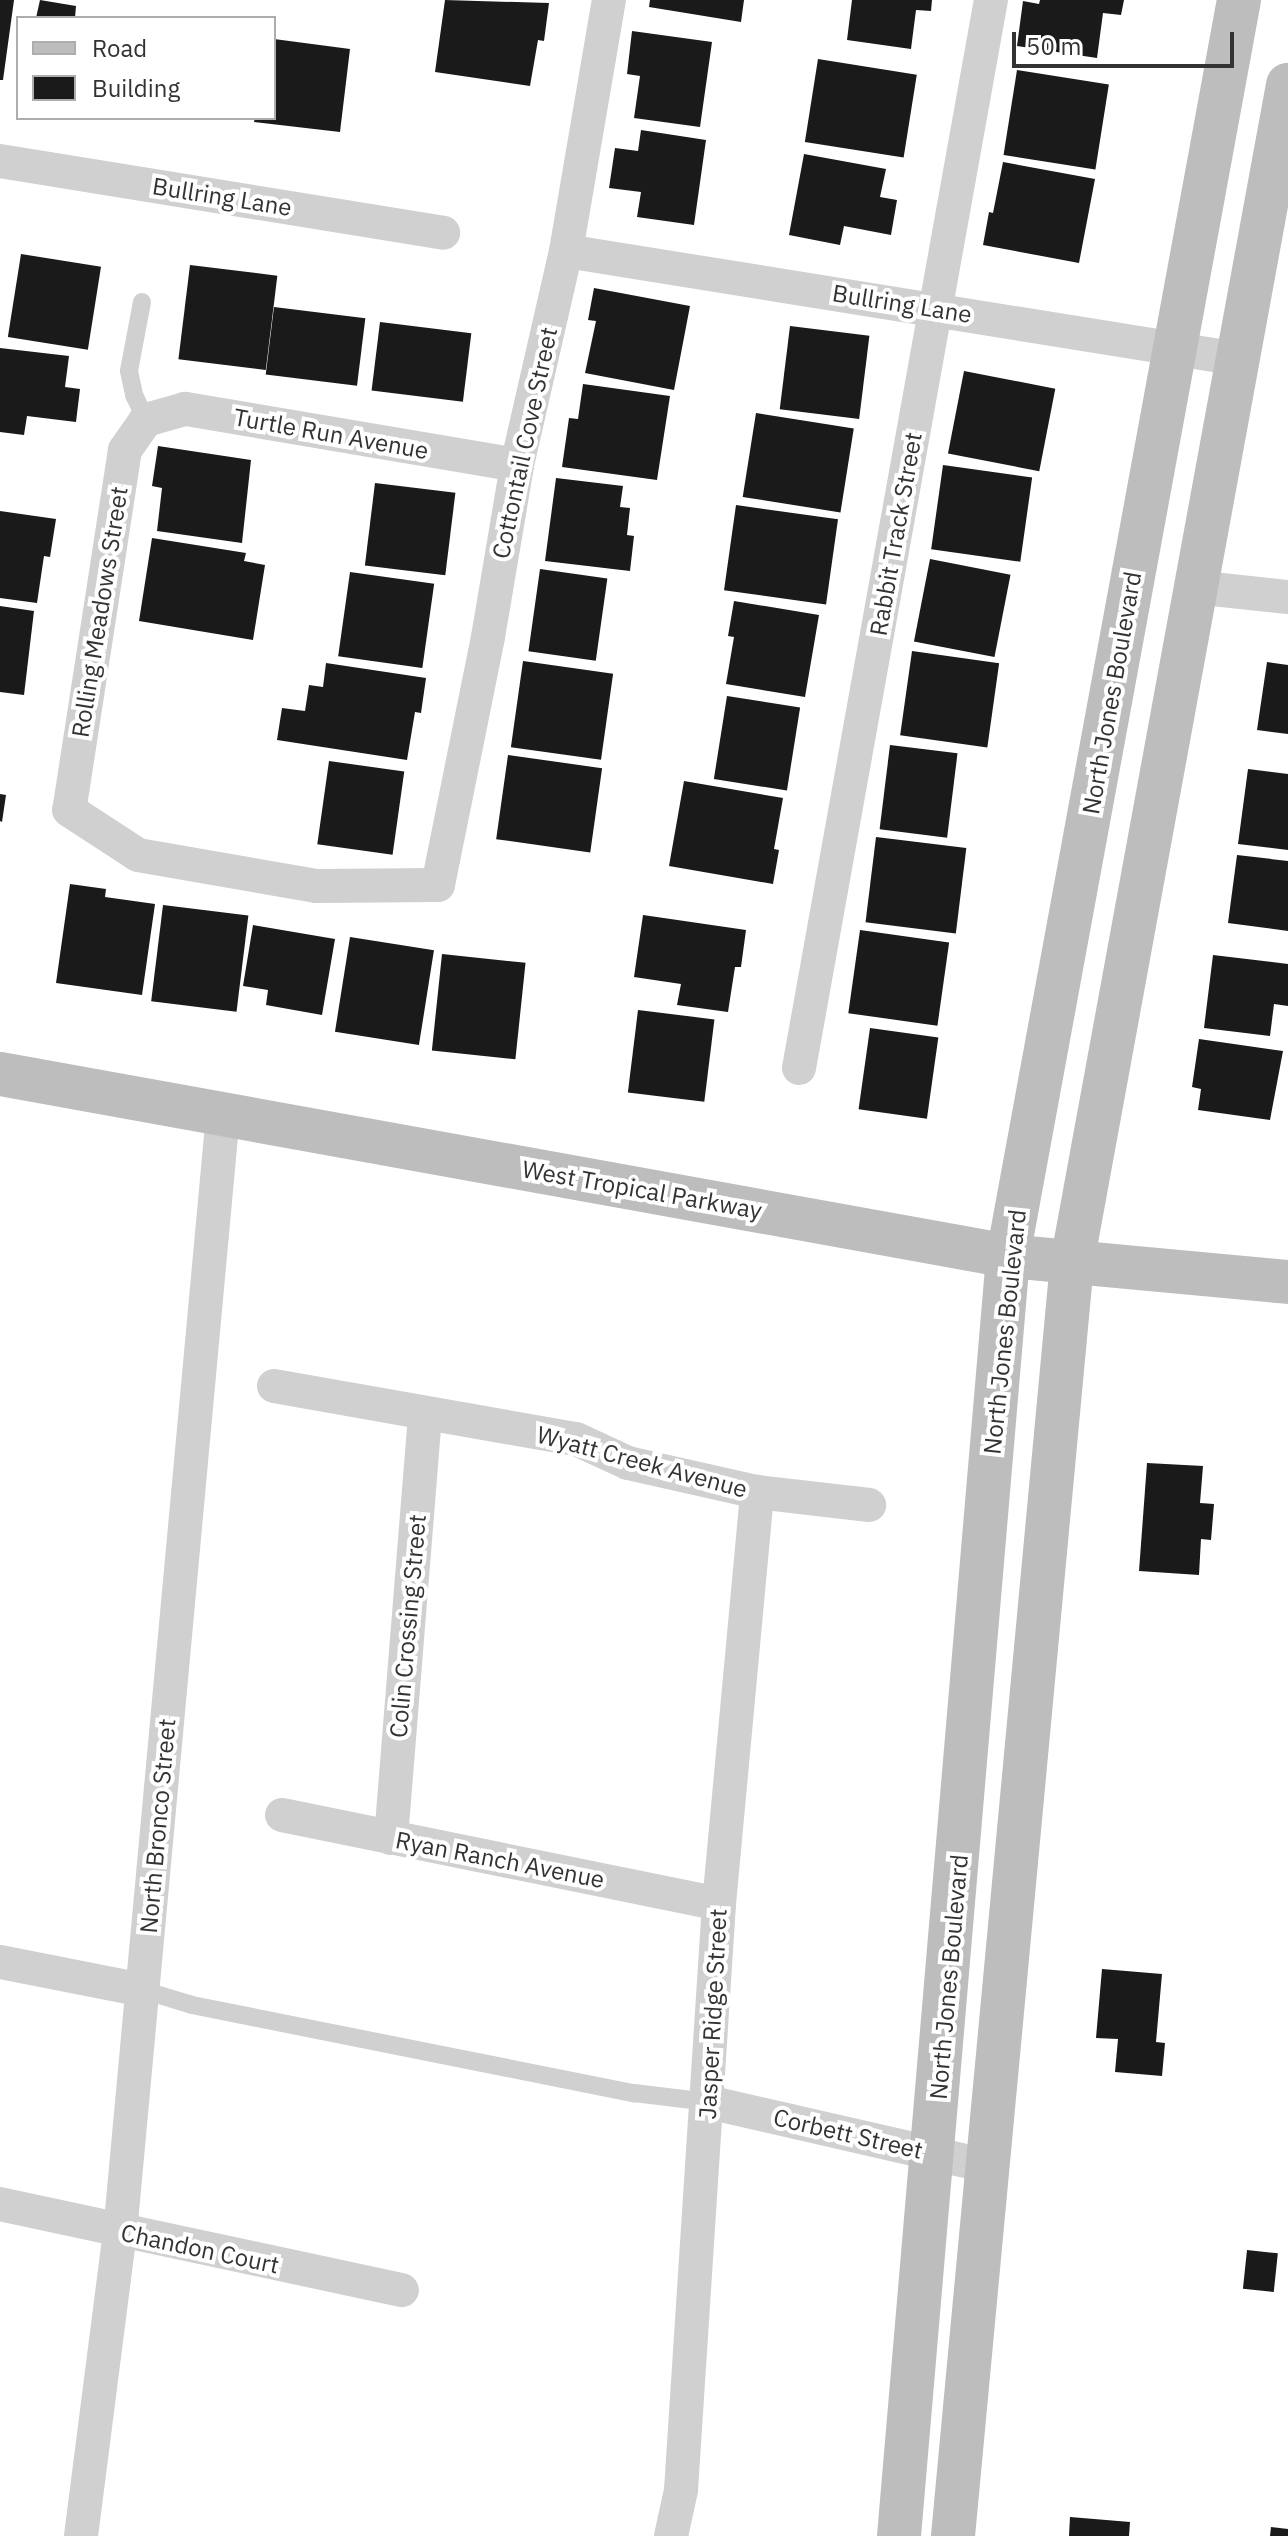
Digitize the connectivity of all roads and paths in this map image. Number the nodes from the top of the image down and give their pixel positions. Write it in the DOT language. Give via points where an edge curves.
graph roads {
  1 [pos="609,0"];
  2 [pos="991,0"];
  3 [pos="1239,0"];
  4 [pos="1288,85"];
  5 [pos="0,161"];
  6 [pos="443,233"];
  7 [pos="566,251"];
  8 [pos="142,302"];
  9 [pos="937,309"];
  10 [pos="1176,349"];
  11 [pos="1238,359"];
  12 [pos="146,420"];
  13 [pos="517,465"];
  14 [pos="1194,587"];
  15 [pos="1288,597"];
  16 [pos="438,885"];
  17 [pos="799,1068"];
  18 [pos="0,1074"];
  19 [pos="223,1115"];
  20 [pos="1008,1256"];
  21 [pos="1072,1263"];
  22 [pos="1288,1282"];
  23 [pos="274,1386"];
  24 [pos="425,1415"];
  25 [pos="757,1492"];
  26 [pos="869,1505"];
  27 [pos="282,1815"];
  28 [pos="391,1838"];
  29 [pos="719,1904"];
  30 [pos="0,1962"];
  31 [pos="143,1990"];
  32 [pos="708,2102"];
  33 [pos="934,2153"];
  34 [pos="987,2166"];
  35 [pos="0,2204"];
  36 [pos="120,2233"];
  37 [pos="402,2290"];
  38 [pos="81,2536"];
  39 [pos="671,2536"];
  40 [pos="899,2536"];
  41 [pos="953,2536"];
  1 -- 7 [label="street, Cottontail Cove Street"];
  2 -- 9 [label="street, Rabbit Track Street"];
  3 -- 10 [label="main road, North Jones Boulevard"];
  4 -- 11 [label="main road"];
  5 -- 6 [label="street, Bullring Lane"];
  7 -- 9 [label="street, Bullring Lane"];
  7 -- 13 [label="street, Cottontail Cove Street"];
  8 -- 12 [label="lane" via="129,371"];
  9 -- 10 [label="street, Bullring Lane"];
  9 -- 17 [label="street, Rabbit Track Street"];
  10 -- 11 [label="street, Bullring Lane"];
  10 -- 20 [label="main road, North Jones Boulevard"];
  11 -- 14 [label="main road"];
  12 -- 13 [label="street, Turtle Run Avenue" via="185,409"];
  12 -- 16 [label="street, Rolling Meadows Street" via="125,450 69,810 138,855 316,886"];
  13 -- 16 [label="street, Cottontail Cove Street"];
  14 -- 15 [label="street"];
  14 -- 21 [label="main road"];
  18 -- 19 [label="main road, West Tropical Parkway"];
  19 -- 20 [label="main road, West Tropical Parkway"];
  19 -- 31 [label="street, North Bronco Street"];
  20 -- 21 [label="main road, West Tropical Parkway"];
  20 -- 33 [label="main road, North Jones Boulevard"];
  21 -- 22 [label="main road, West Tropical Parkway"];
  21 -- 34 [label="main road"];
  23 -- 24 [label="street, Wyatt Creek Avenue"];
  24 -- 25 [label="street, Wyatt Creek Avenue" via="576,1439 628,1463"];
  24 -- 28 [label="street, Colin Crossing Street"];
  25 -- 26 [label="street, Wyatt Creek Avenue"];
  25 -- 29 [label="street, Jasper Ridge Street"];
  27 -- 28 [label="street, Ryan Ranch Avenue"];
  28 -- 29 [label="street, Ryan Ranch Avenue"];
  29 -- 32 [label="street, Jasper Ridge Street"];
  30 -- 31 [label="street"];
  31 -- 32 [label="lane" via="192,2005 634,2093"];
  31 -- 36 [label="street, North Bronco Street"];
  32 -- 33 [label="street, Corbett Street"];
  32 -- 39 [label="street, Jasper Ridge Street" via="681,2490"];
  33 -- 34 [label="street, Corbett Street"];
  33 -- 40 [label="main road, North Jones Boulevard"];
  34 -- 41 [label="main road"];
  35 -- 36 [label="street, Chandon Court"];
  36 -- 37 [label="street, Chandon Court"];
  36 -- 38 [label="street, North Bronco Street"];
}
